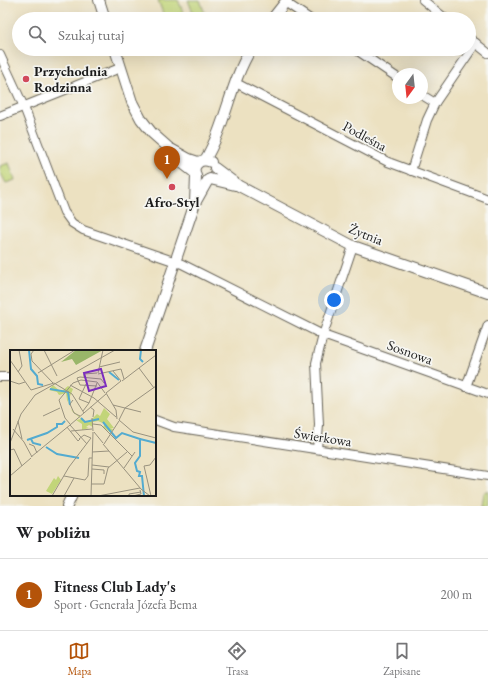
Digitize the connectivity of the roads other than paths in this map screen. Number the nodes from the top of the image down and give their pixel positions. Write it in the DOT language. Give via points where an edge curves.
graph roads {
  1 [pos="99,0"];
  2 [pos="423,0"];
  3 [pos="286,1"];
  4 [pos="103,12"];
  5 [pos="277,12"];
  6 [pos="301,12"];
  7 [pos="438,12"];
  8 [pos="476,44"];
  9 [pos="488,54"];
  10 [pos="0,55"];
  11 [pos="117,56"];
  12 [pos="247,56"];
  13 [pos="365,56"];
  14 [pos="463,56"];
  15 [pos="120,68"];
  16 [pos="392,74"];
  17 [pos="236,83"];
  18 [pos="428,99"];
  19 [pos="435,103"];
  20 [pos="24,107"];
  21 [pos="0,116"];
  22 [pos="169,148"];
  23 [pos="208,164"];
  24 [pos="410,171"];
  25 [pos="196,175"];
  26 [pos="209,179"];
  27 [pos="239,186"];
  28 [pos="488,199"];
  29 [pos="195,203"];
  30 [pos="354,246"];
  31 [pos="176,261"];
  32 [pos="488,293"];
  33 [pos="488,325"];
  34 [pos="323,335"];
  35 [pos="145,350"];
  36 [pos="466,387"];
  37 [pos="488,394"];
  38 [pos="156,420"];
  39 [pos="316,449"];
  40 [pos="488,476"];
  41 [pos="72,496"];
  42 [pos="67,506"];
  1 -- 4 [label="street"];
  2 -- 7 [label="street"];
  3 -- 5 [label="street"];
  3 -- 6 [label="street"];
  8 -- 9 [label="street"];
  10 -- 20 [label="street, Sosnowa"];
  11 -- 15 [label="street"];
  12 -- 17 [label="street"];
  13 -- 16 [label="street"];
  14 -- 19 [label="street"];
  15 -- 20 [label="street"];
  15 -- 22 [label="street" via="141,119"];
  17 -- 23 [label="street"];
  17 -- 24 [label="street, Podleśna"];
  18 -- 19 [label="street"];
  19 -- 24 [label="street"];
  20 -- 21 [label="street"];
  20 -- 31 [label="street, Sosnowa" via="64,212 72,223 83,230"];
  22 -- 23 [label="street, Żytnia" via="189,159"];
  22 -- 25 [label="street" via="177,159"];
  23 -- 25 [label="street" via="195,167"];
  23 -- 26 [label="street" via="214,174"];
  23 -- 27 [label="street, Żytnia"];
  24 -- 28 [label="street, Podleśna"];
  25 -- 26 [label="street" via="204,180"];
  25 -- 29 [label="street"];
  26 -- 27 [label="street, Żytnia"];
  26 -- 29 [label="street"];
  27 -- 30 [label="street, Żytnia"];
  29 -- 31 [label="street"];
  30 -- 32 [label="street, Żytnia"];
  30 -- 34 [label="street"];
  31 -- 34 [label="street, Sosnowa"];
  31 -- 35 [label="street"];
  33 -- 36 [label="street"];
  34 -- 36 [label="street, Sosnowa"];
  34 -- 39 [label="street" via="316,362 319,425"];
  36 -- 37 [label="street, Sosnowa"];
  38 -- 39 [label="street, Świerkowa" via="174,427"];
  39 -- 40 [label="street, Świerkowa"];
  41 -- 42 [label="street"];
}
